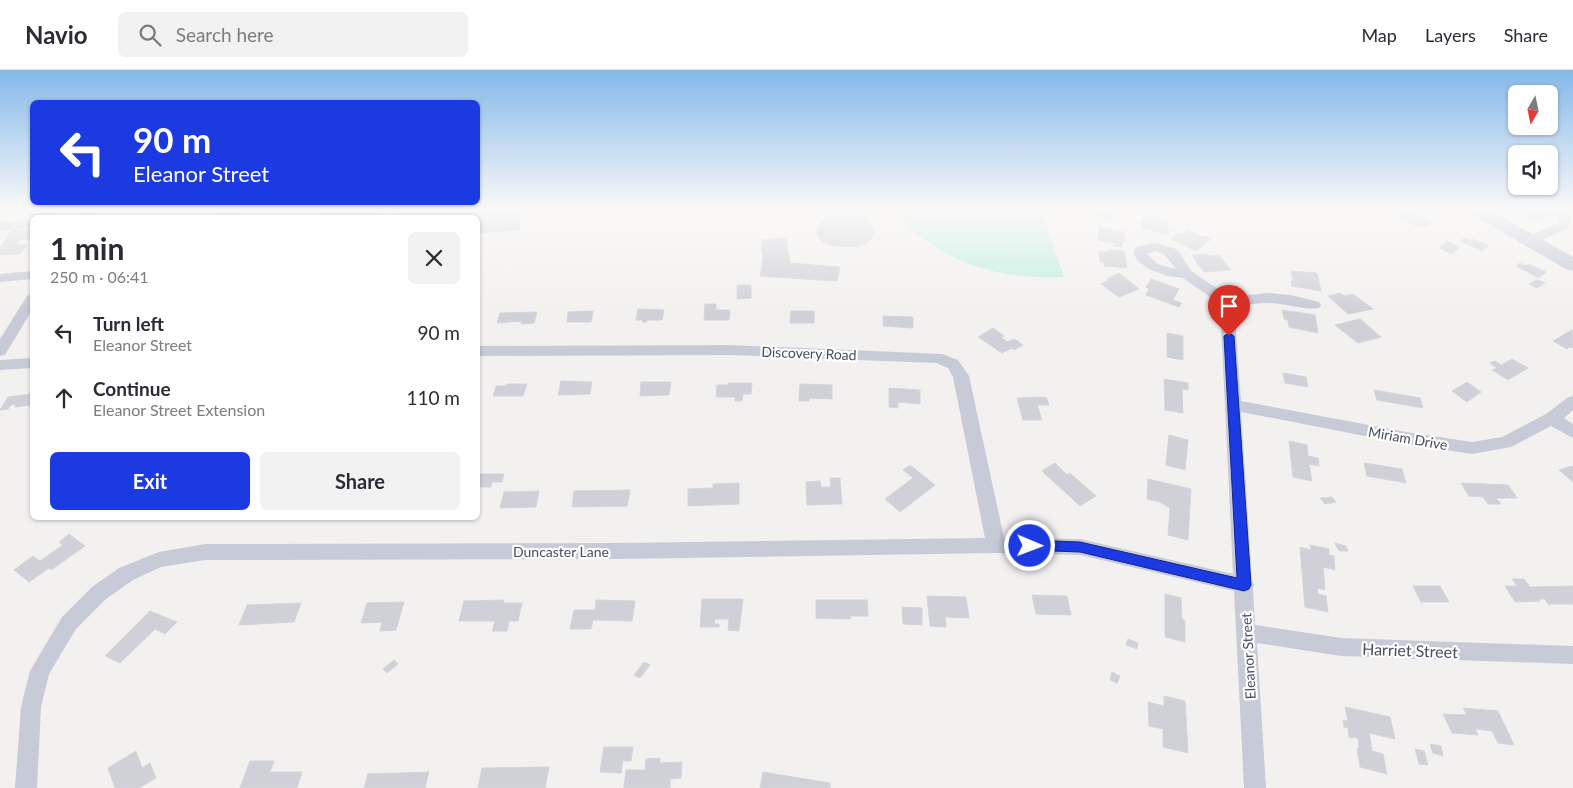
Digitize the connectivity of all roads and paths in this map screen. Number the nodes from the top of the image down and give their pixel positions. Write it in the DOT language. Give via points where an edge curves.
graph roads {
  1 [pos="1535,244"];
  2 [pos="1573,264"];
  3 [pos="30,274"];
  4 [pos="1186,274"];
  5 [pos="0,278"];
  6 [pos="30,302"];
  7 [pos="1227,302"];
  8 [pos="1314,305"];
  9 [pos="0,351"];
  10 [pos="480,351"];
  11 [pos="30,363"];
  12 [pos="0,365"];
  13 [pos="1573,402"];
  14 [pos="1234,405"];
  15 [pos="1552,418"];
  16 [pos="1573,432"];
  17 [pos="996,545"];
  18 [pos="1244,585"];
  19 [pos="1248,632"];
  20 [pos="1573,654"];
  21 [pos="26,788"];
  22 [pos="1255,788"];
  1 -- 2 [label="street"];
  3 -- 5 [label="street"];
  4 -- 7 [label="street"];
  6 -- 9 [label="street"];
  7 -- 8 [label="street" via="1266,298"];
  7 -- 14 [label="street, Eleanor Street"];
  10 -- 17 [label="street, Discovery Road" via="730,350 937,358 953,364 961,376"];
  11 -- 12 [label="street"];
  13 -- 15 [label="street, Miriam Drive"];
  14 -- 15 [label="street, Miriam Drive" via="1472,448 1505,443"];
  14 -- 18 [label="street, Eleanor Street"];
  15 -- 16 [label="street"];
  17 -- 18 [label="street, Duncaster Lane" via="1080,547"];
  17 -- 21 [label="street, Duncaster Lane" via="617,551 205,552 159,560 126,574 99,593 69,623 40,671 31,707"];
  18 -- 19 [label="street, Eleanor Street"];
  19 -- 20 [label="street, Harriet Street" via="1341,647"];
  19 -- 22 [label="street, Eleanor Street"];
}
